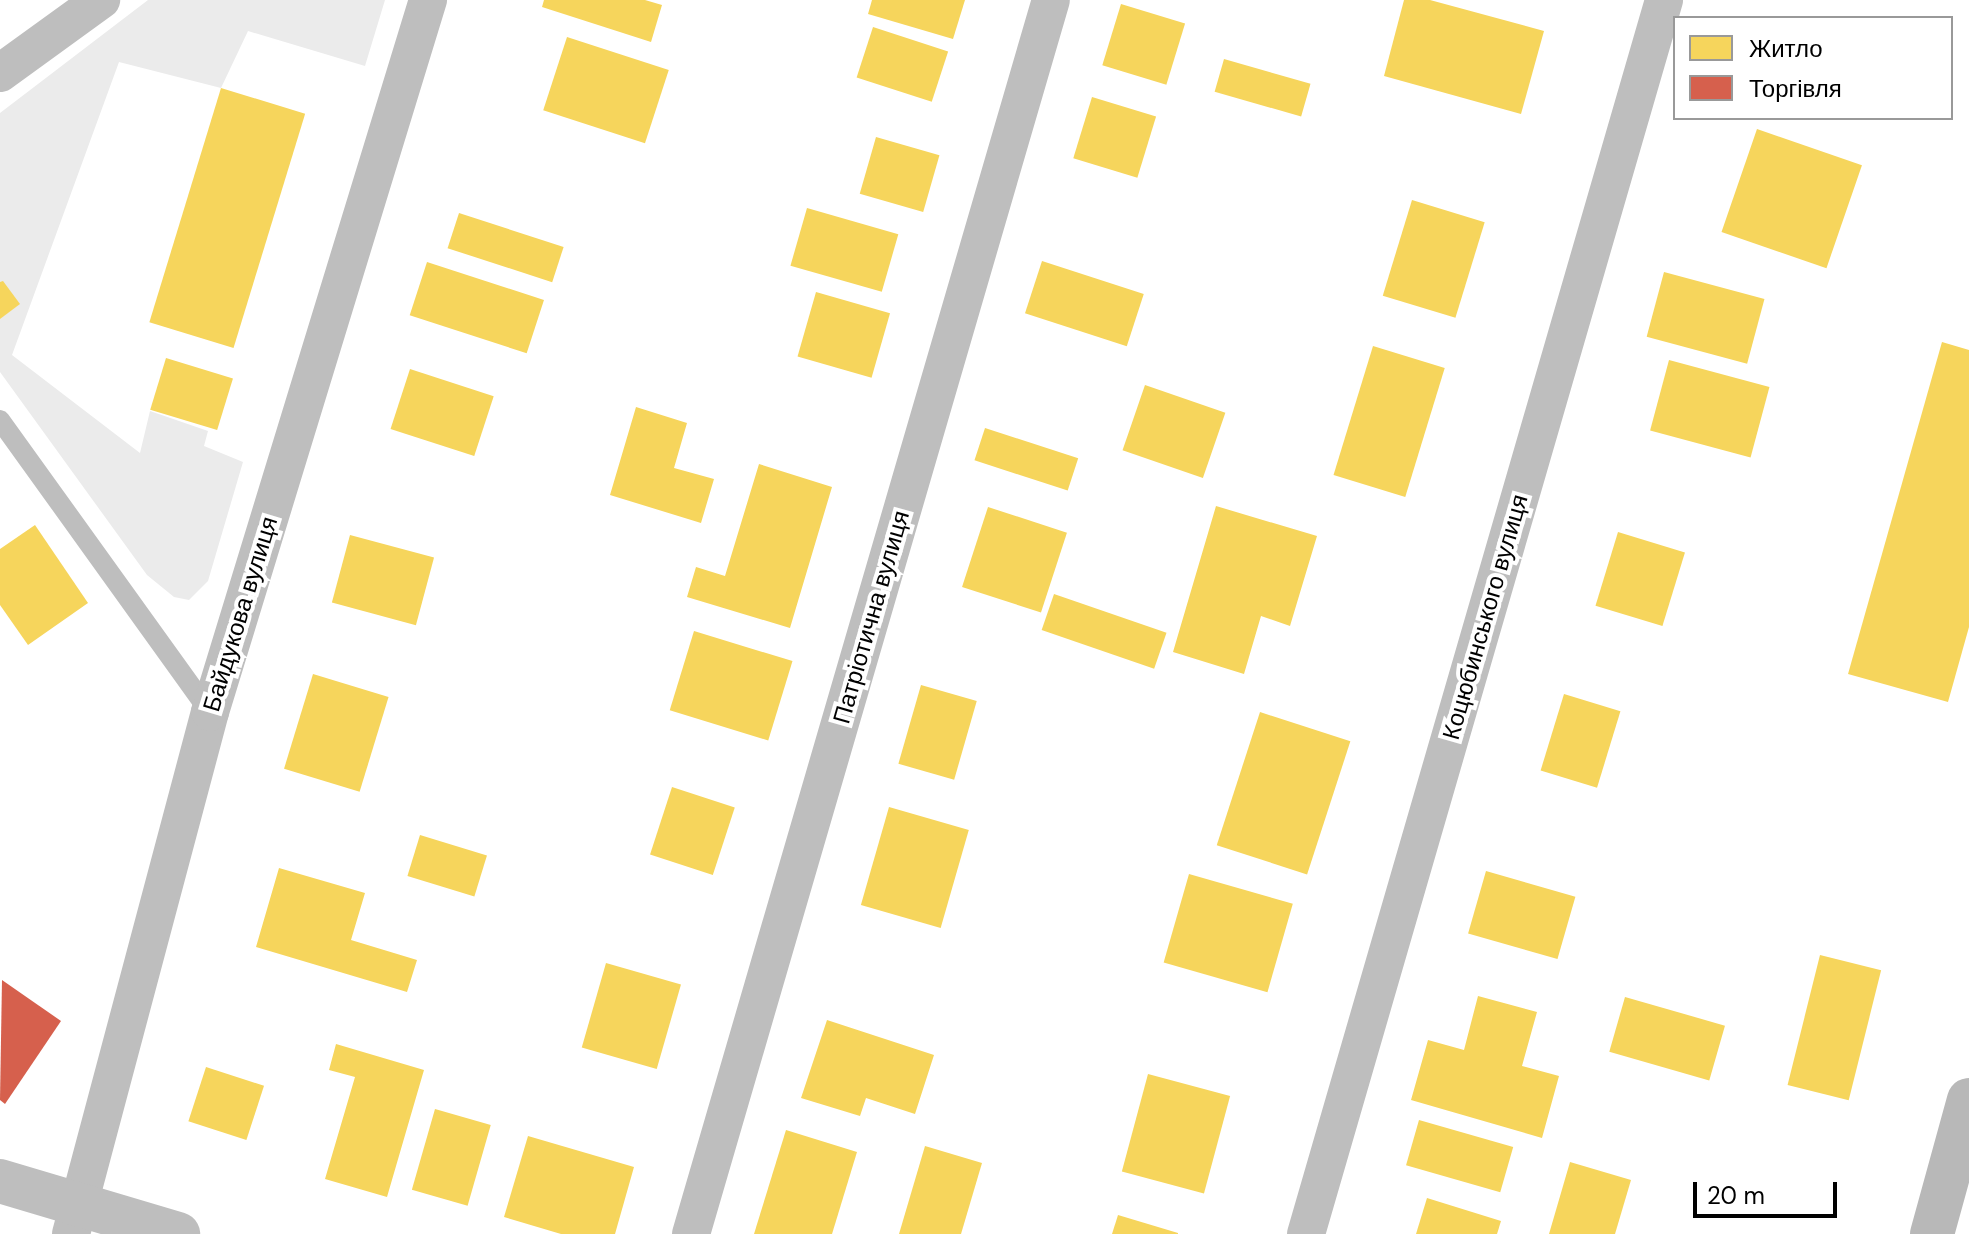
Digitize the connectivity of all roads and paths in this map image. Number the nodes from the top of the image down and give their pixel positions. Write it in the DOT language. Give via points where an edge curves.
graph roads {
  1 [pos="101,0"];
  2 [pos="428,0"];
  3 [pos="1051,0"];
  4 [pos="1664,0"];
  5 [pos="0,73"];
  6 [pos="0,420"];
  7 [pos="210,712"];
  8 [pos="1969,1100"];
  9 [pos="0,1181"];
  10 [pos="75,1219"];
  11 [pos="178,1234"];
  12 [pos="691,1234"];
  13 [pos="1306,1234"];
  14 [pos="1932,1234"];
  1 -- 5 [label="street"];
  2 -- 7 [label="street, Байдукова вулиця"];
  3 -- 12 [label="street, Патріотична вулиця"];
  4 -- 13 [label="street, Коцюбинського вулиця"];
  6 -- 7 [label="lane"];
  7 -- 10 [label="street, Байдукова вулиця"];
  8 -- 14 [label="main road"];
  9 -- 10 [label="street"];
  10 -- 11 [label="street"];
}
